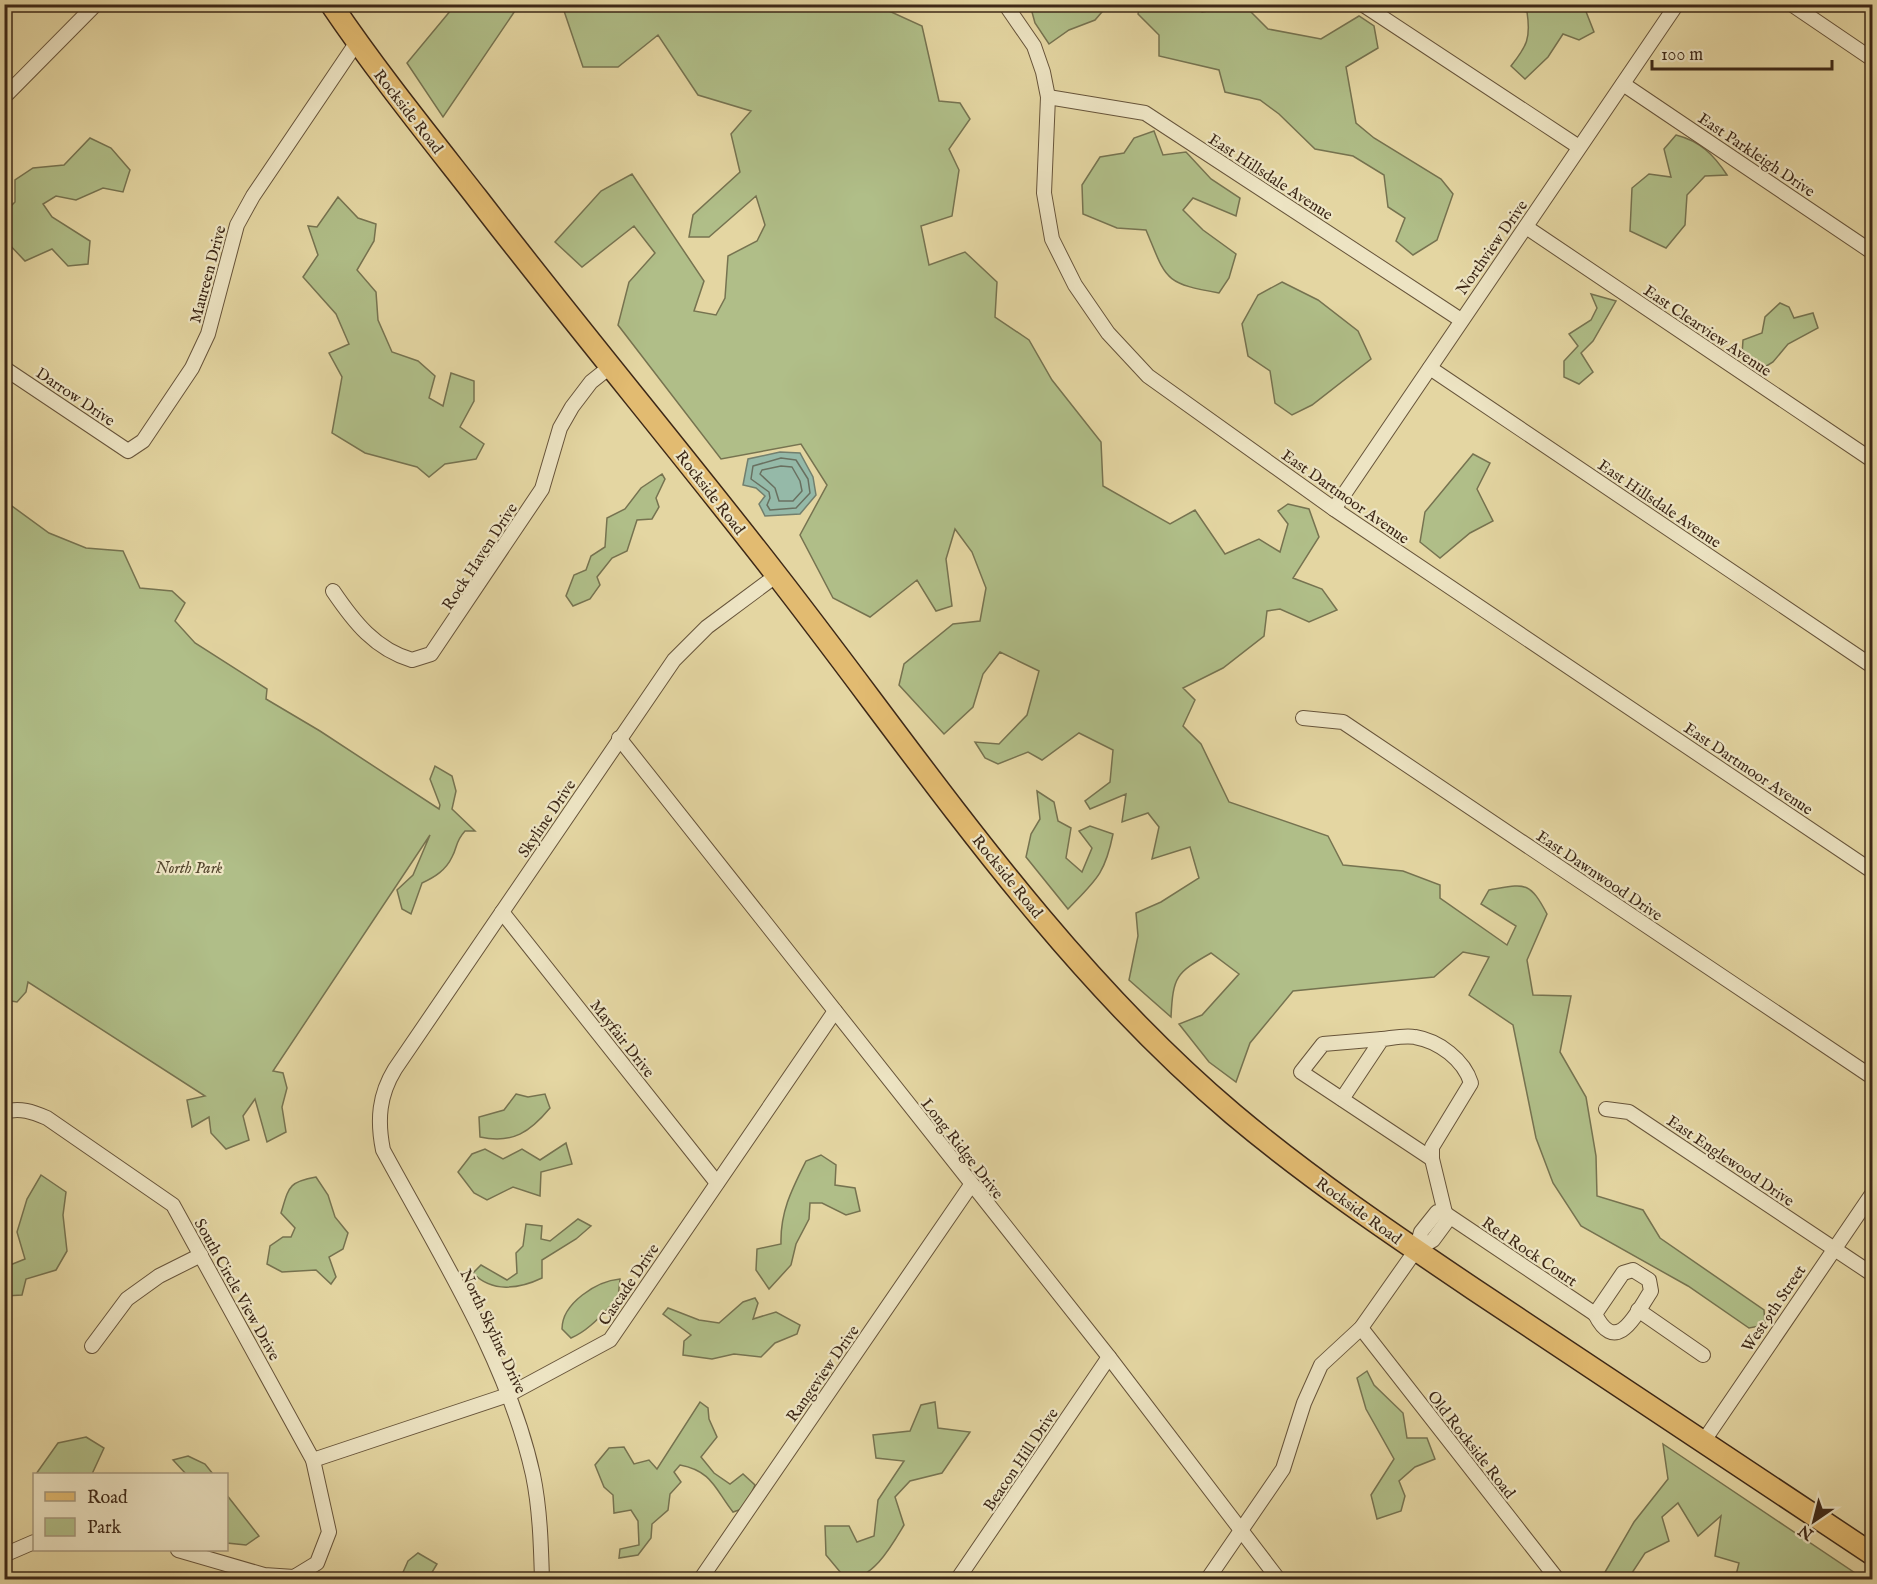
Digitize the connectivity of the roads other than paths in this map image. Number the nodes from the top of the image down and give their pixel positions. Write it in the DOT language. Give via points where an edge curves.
graph roads {
  1 [pos="96,4"];
  2 [pos="331,4"];
  3 [pos="1005,4"];
  4 [pos="1362,4"];
  5 [pos="1677,4"];
  6 [pos="1791,4"];
  7 [pos="357,42"];
  8 [pos="1872,59"];
  9 [pos="1623,84"];
  10 [pos="4,97"];
  11 [pos="1048,97"];
  12 [pos="1579,147"];
  13 [pos="1526,227"];
  14 [pos="1872,252"];
  15 [pos="1461,320"];
  16 [pos="611,366"];
  17 [pos="4,368"];
  18 [pos="1430,368"];
  19 [pos="128,452"];
  20 [pos="1872,460"];
  21 [pos="1334,509"];
  22 [pos="777,575"];
  23 [pos="333,591"];
  24 [pos="1872,666"];
  25 [pos="1303,718"];
  26 [pos="619,738"];
  27 [pos="1872,871"];
  28 [pos="502,912"];
  29 [pos="835,1011"];
  30 [pos="1382,1039"];
  31 [pos="1872,1077"];
  32 [pos="1342,1099"];
  33 [pos="1606,1109"];
  34 [pos="380,1110"];
  35 [pos="9,1111"];
  36 [pos="1432,1159"];
  37 [pos="717,1183"];
  38 [pos="971,1185"];
  39 [pos="1872,1194"];
  40 [pos="1446,1214"];
  41 [pos="1834,1248"];
  42 [pos="1416,1250"];
  43 [pos="201,1255"];
  44 [pos="1872,1274"];
  45 [pos="1638,1310"];
  46 [pos="1595,1314"];
  47 [pos="1361,1328"];
  48 [pos="92,1346"];
  49 [pos="1703,1355"];
  50 [pos="1109,1357"];
  51 [pos="508,1395"];
  52 [pos="1703,1442"];
  53 [pos="313,1460"];
  54 [pos="1241,1530"];
  55 [pos="33,1542"];
  56 [pos="181,1551"];
  57 [pos="1872,1554"];
  58 [pos="4,1555"];
  59 [pos="542,1580"];
  60 [pos="700,1580"];
  61 [pos="957,1580"];
  62 [pos="1207,1580"];
  63 [pos="1279,1580"];
  64 [pos="1558,1580"];
  1 -- 10 [label="street"];
  2 -- 7 [label="main road, Rockside Road"];
  3 -- 11 [label="street, East Dartmoor Avenue" via="1034,46"];
  4 -- 12 [label="street"];
  5 -- 9 [label="street, Northview Drive"];
  6 -- 8 [label="street"];
  7 -- 16 [label="main road, Rockside Road"];
  7 -- 19 [label="street, Maureen Drive" via="253,196 237,225 208,334 192,368 143,441"];
  9 -- 12 [label="street, Northview Drive"];
  9 -- 14 [label="street, East Parkleigh Drive"];
  11 -- 15 [label="street, East Hillsdale Avenue" via="1145,113"];
  11 -- 21 [label="street, East Dartmoor Avenue" via="1044,193 1052,239 1075,285 1108,333 1148,376"];
  12 -- 13 [label="street, Northview Drive"];
  13 -- 15 [label="street, Northview Drive"];
  13 -- 20 [label="street, East Clearview Avenue"];
  15 -- 18 [label="street, Northview Drive"];
  16 -- 22 [label="main road, Rockside Road"];
  16 -- 23 [label="street, Rock Haven Drive" via="591,382 572,407 560,428 542,489 431,654 412,660 388,649 356,625"];
  17 -- 19 [label="street, Darrow Drive"];
  18 -- 21 [label="street, Northview Drive"];
  18 -- 24 [label="street, East Hillsdale Avenue"];
  21 -- 27 [label="street, East Dartmoor Avenue"];
  22 -- 26 [label="street, Skyline Drive" via="691,641"];
  22 -- 42 [label="main road, Rockside Road" via="1065,948 1144,1031 1230,1112 1303,1170"];
  25 -- 31 [label="street, East Dawnwood Drive" via="1342,722"];
  26 -- 28 [label="street, Skyline Drive"];
  26 -- 29 [label="street, Long Ridge Drive"];
  28 -- 34 [label="street, Skyline Drive" via="395,1069"];
  28 -- 37 [label="street, Mayfair Drive"];
  29 -- 37 [label="street, Cascade Drive"];
  29 -- 38 [label="street, Long Ridge Drive"];
  30 -- 32 [label="street"];
  30 -- 32 [label="street" via="1323,1044 1301,1072"];
  30 -- 36 [label="street" via="1415,1036 1449,1053 1467,1069 1471,1083 1432,1147"];
  32 -- 36 [label="street"];
  33 -- 41 [label="street, East Englewood Drive" via="1629,1112"];
  34 -- 51 [label="street, North Skyline Drive" via="378,1128 383,1150"];
  35 -- 43 [label="street, South Circle View Drive" via="30,1111 47,1118 173,1205"];
  36 -- 40 [label="street"];
  37 -- 51 [label="street, Cascade Drive" via="610,1340"];
  38 -- 50 [label="street, Long Ridge Drive"];
  38 -- 60 [label="street, Rangeview Drive"];
  39 -- 41 [label="street, West 9th Street"];
  40 -- 42 [label="street" via="1437,1212 1421,1233"];
  40 -- 46 [label="street, Red Rock Court"];
  41 -- 44 [label="street, East Englewood Drive"];
  41 -- 52 [label="street, West 9th Street"];
  42 -- 47 [label="street"];
  42 -- 52 [label="main road, Rockside Road"];
  43 -- 48 [label="street" via="159,1276 127,1299"];
  43 -- 53 [label="street, South Circle View Drive"];
  45 -- 46 [label="street, Red Rock Court" via="1625,1330 1616,1333 1607,1330"];
  45 -- 46 [label="street" via="1651,1291 1649,1280 1633,1270 1623,1273"];
  45 -- 49 [label="street"];
  47 -- 54 [label="street" via="1321,1365 1304,1403 1284,1469"];
  47 -- 64 [label="street, Old Rockside Road"];
  50 -- 54 [label="street, Long Ridge Drive"];
  50 -- 61 [label="street, Beacon Hill Drive"];
  51 -- 53 [label="street, Cascade Drive"];
  51 -- 59 [label="street, North Skyline Drive" via="533,1476"];
  52 -- 57 [label="main road, Rockside Road"];
  53 -- 56 [label="street, South Circle View Drive" via="329,1532 317,1563 294,1577 264,1575"];
  54 -- 62 [label="street"];
  54 -- 63 [label="street, Long Ridge Drive"];
  55 -- 58 [label="street"];
}
